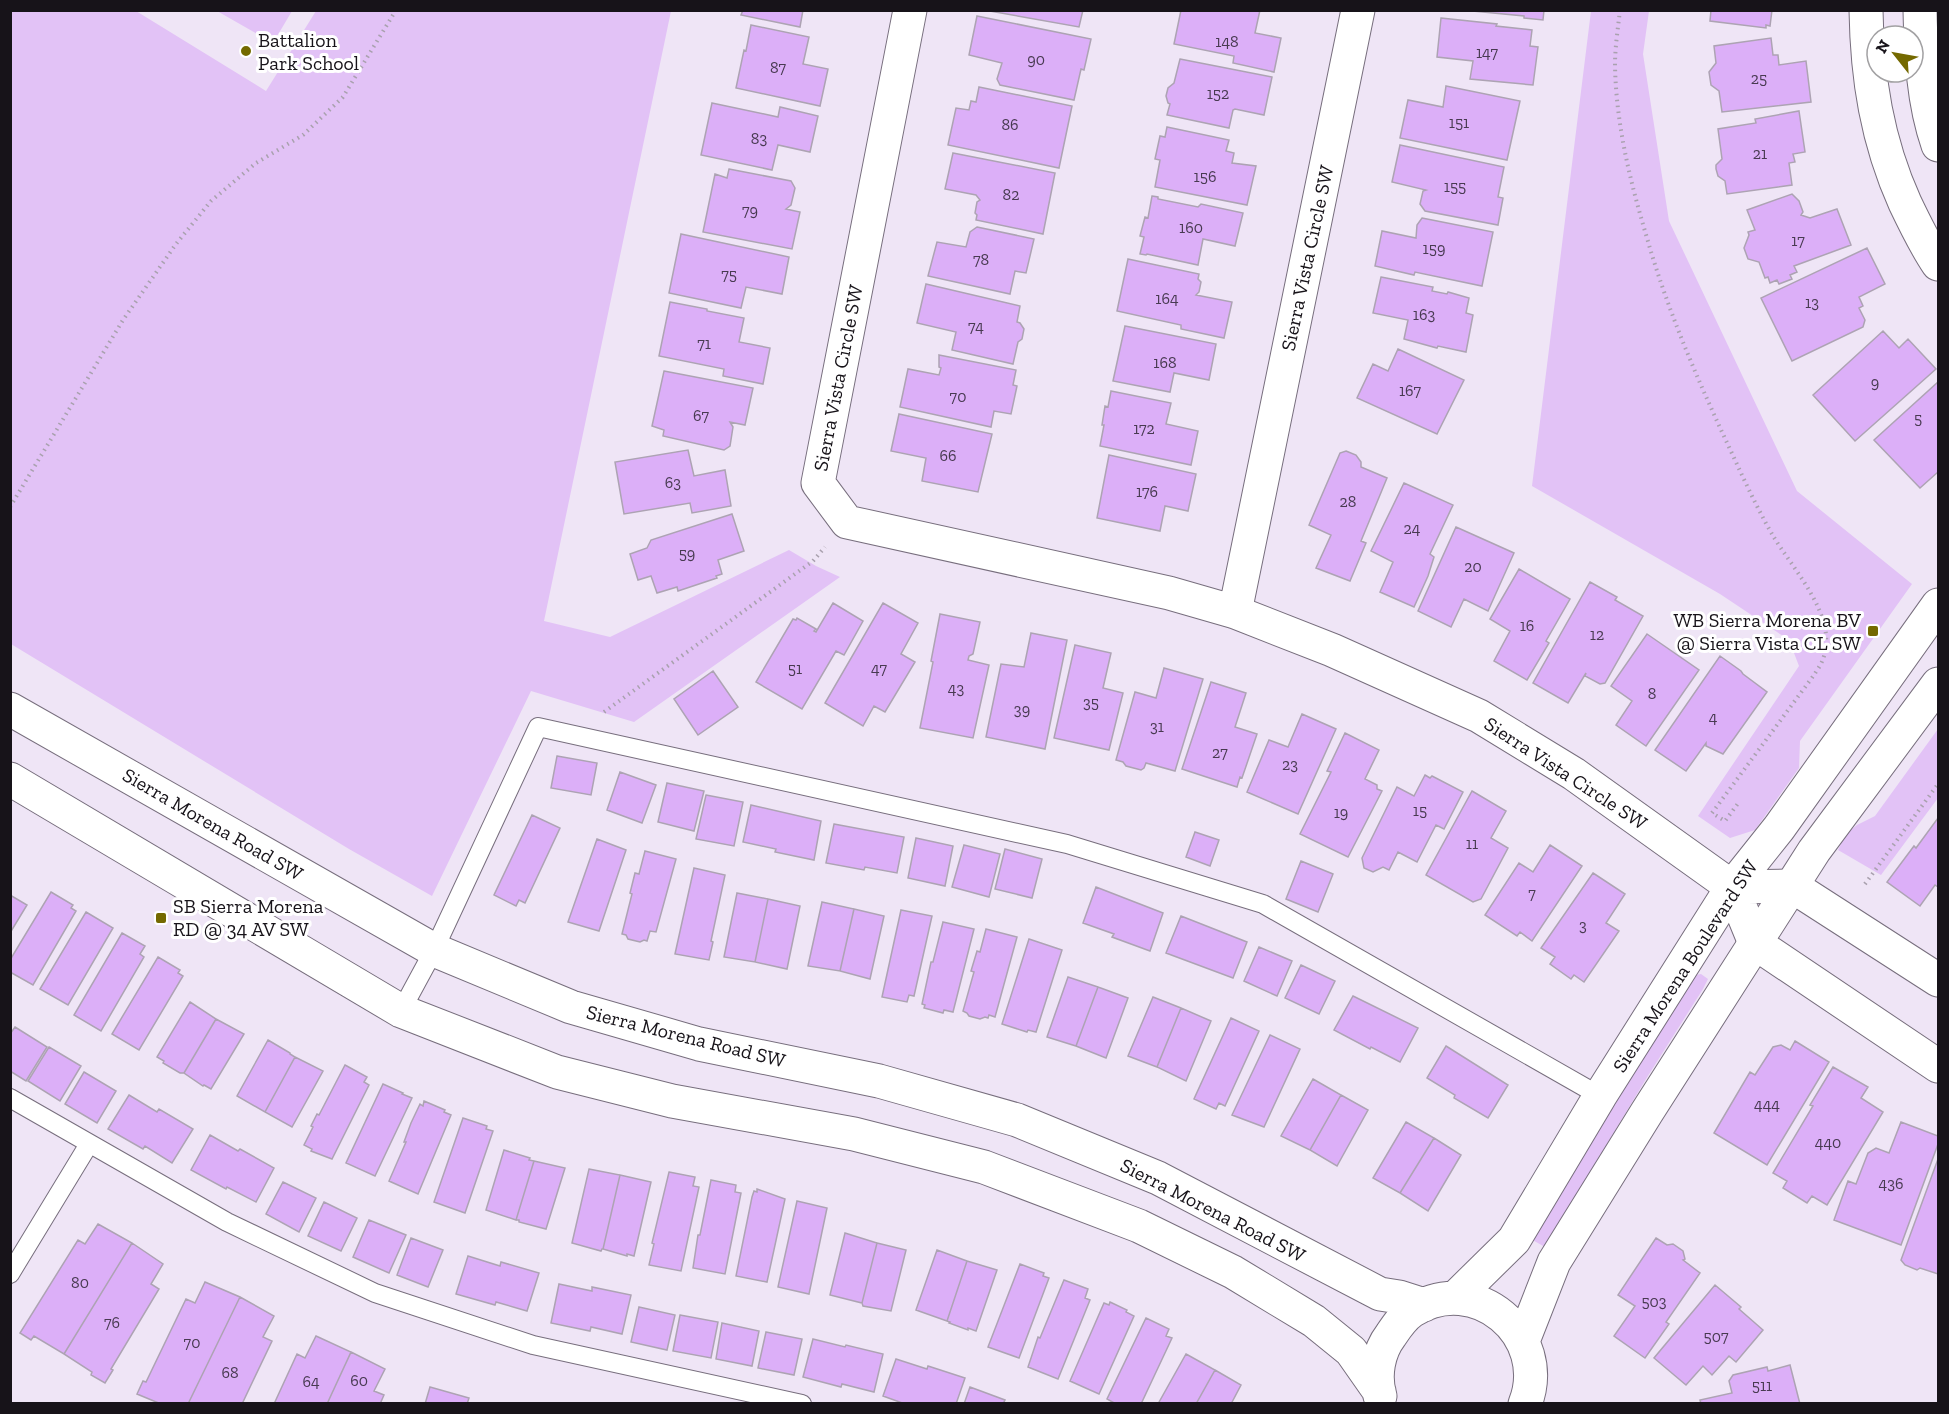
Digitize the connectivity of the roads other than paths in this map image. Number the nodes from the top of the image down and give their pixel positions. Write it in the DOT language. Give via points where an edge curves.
graph roads {
  1 [pos="910,10"];
  2 [pos="1358,10"];
  3 [pos="1866,10"];
  4 [pos="1920,10"];
  5 [pos="1938,145"];
  6 [pos="1938,264"];
  7 [pos="1938,605"];
  8 [pos="1235,612"];
  9 [pos="1938,684"];
  10 [pos="10,709"];
  11 [pos="16,787"];
  12 [pos="1792,885"];
  13 [pos="1732,887"];
  14 [pos="1755,943"];
  15 [pos="434,950"];
  16 [pos="1938,980"];
  17 [pos="401,1011"];
  18 [pos="1938,1066"];
  19 [pos="1600,1096"];
  20 [pos="10,1098"];
  21 [pos="89,1143"];
  22 [pos="10,1274"];
  23 [pos="1440,1302"];
  24 [pos="1522,1341"];
  25 [pos="1381,1397"];
  26 [pos="802,1404"];
  27 [pos="1525,1404"];
  1 -- 8 [label="street, Sierra Vista Circle SW" via="818,483 847,522 1169,593"];
  2 -- 8 [label="street, Sierra Vista Circle SW"];
  3 -- 6 [label="street" via="1868,64 1881,139 1913,221"];
  4 -- 5 [label="street" via="1927,96"];
  7 -- 13 [label="street, Sierra Morena Boulevard SW" via="1779,828"];
  8 -- 13 [label="street, Sierra Vista Circle SW" via="1332,650 1479,716 1574,774"];
  9 -- 12 [label="street"];
  10 -- 15 [label="street, Sierra Morena Road SW"];
  11 -- 17 [label="street"];
  12 -- 13 [label="street"];
  12 -- 14 [label="street"];
  12 -- 16 [label="street"];
  13 -- 14 [label="street"];
  13 -- 19 [label="street, Sierra Morena Boulevard SW"];
  14 -- 18 [label="street"];
  14 -- 24 [label="street" via="1554,1262"];
  15 -- 17 [label="lane"];
  15 -- 19 [label="lane" via="538,727 1067,844 1263,904"];
  15 -- 23 [label="street, Sierra Morena Road SW" via="571,1008 699,1044 879,1081 1017,1120 1158,1178 1380,1294"];
  17 -- 25 [label="street" via="557,1072 672,1101 854,1134 984,1167 1139,1226 1233,1272 1314,1321 1351,1351"];
  19 -- 23 [label="street, Sierra Morena Boulevard SW" via="1514,1240"];
  20 -- 21 [label="lane"];
  21 -- 22 [label="lane"];
  21 -- 26 [label="lane" via="227,1222 375,1293 533,1345"];
  23 -- 24 [label="street, Sierra Morena Road SW" via="1471,1300 1495,1310 1514,1326"];
  23 -- 25 [label="street, Sierra Morena Boulevard SW" via="1413,1311 1386,1340 1378,1365"];
  24 -- 27 [label="street" via="1531,1375"];
}
